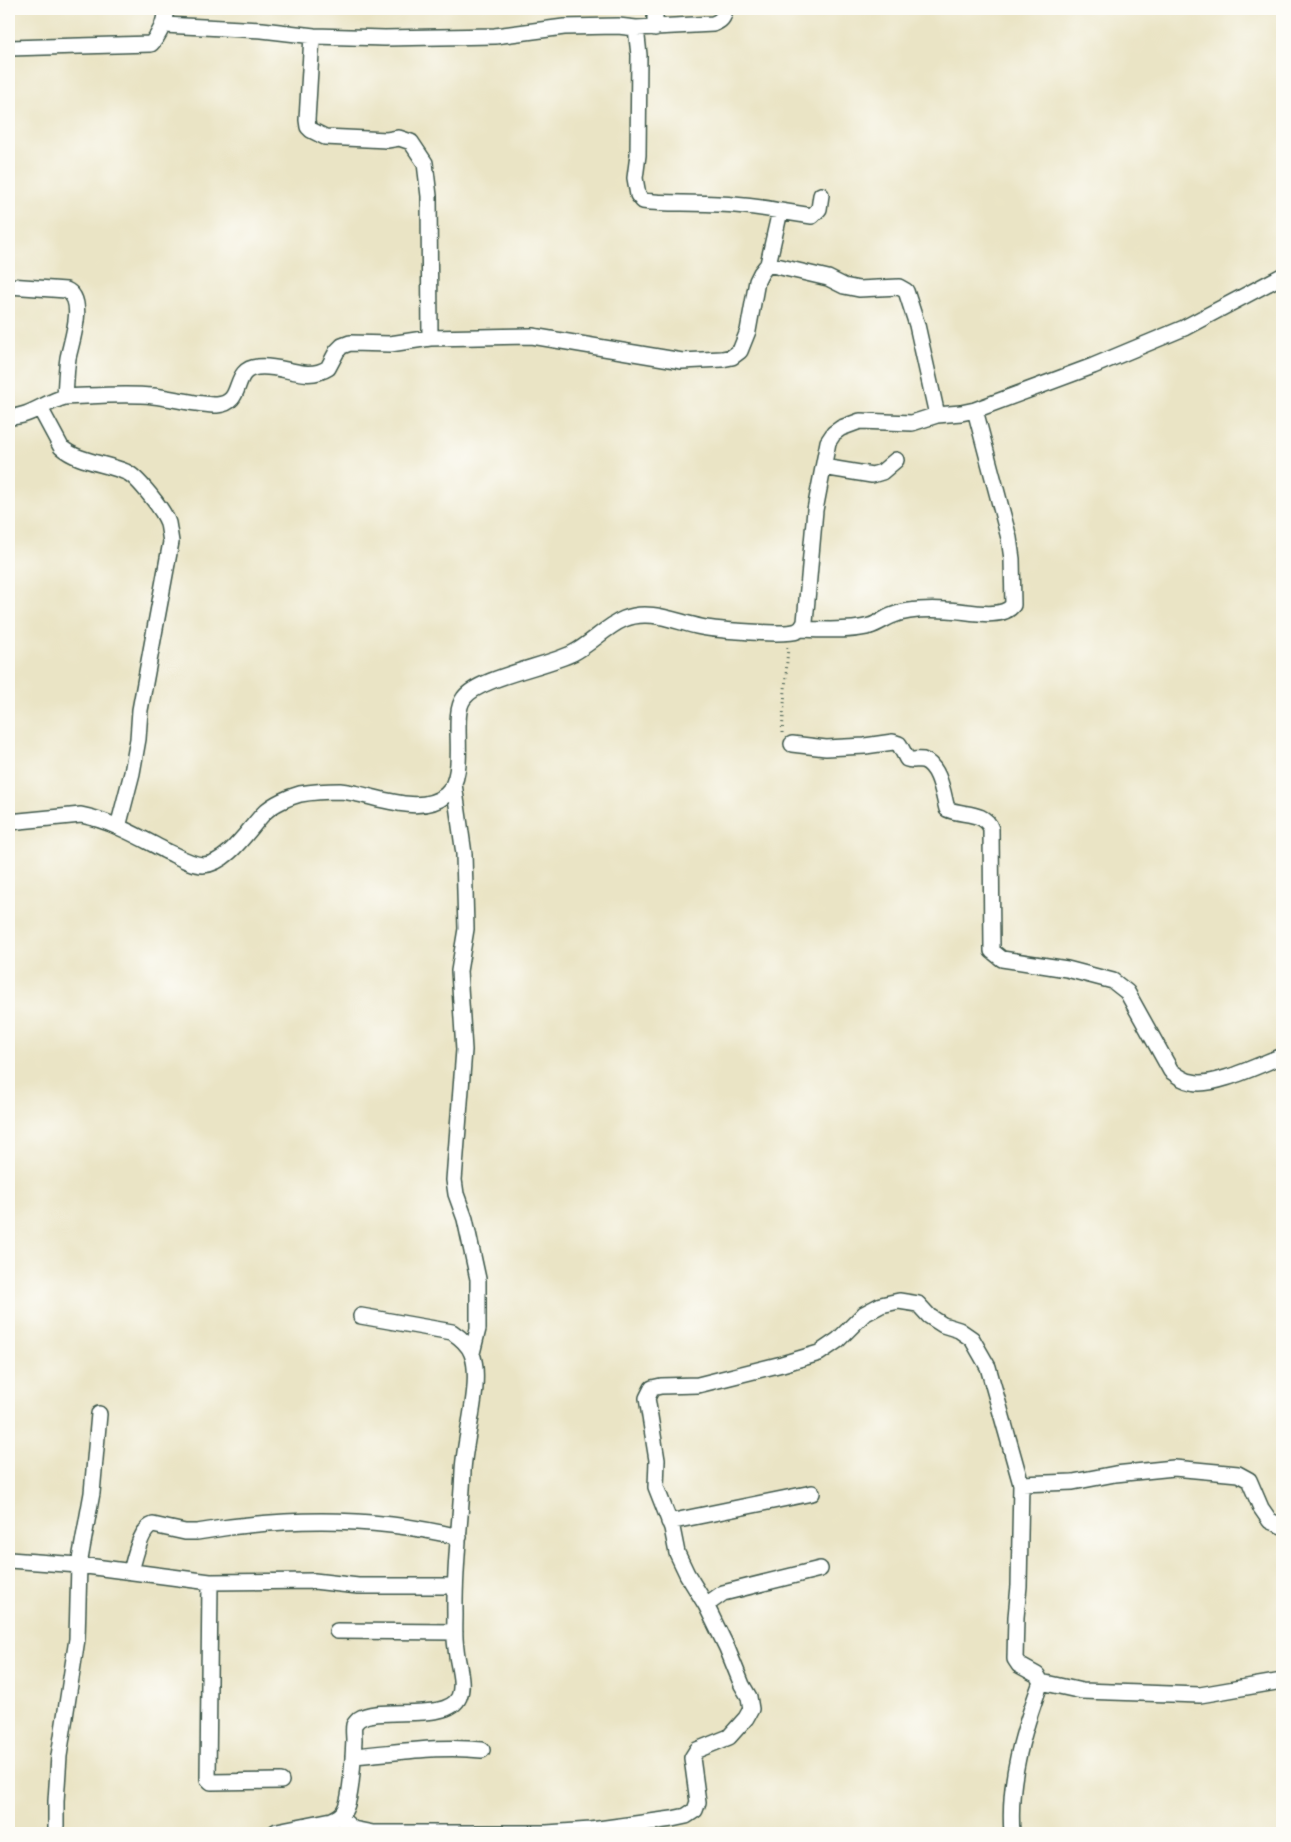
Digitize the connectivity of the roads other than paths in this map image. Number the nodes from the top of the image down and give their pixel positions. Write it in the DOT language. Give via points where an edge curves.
graph roads {
  1 [pos="166,9"];
  2 [pos="655,9"];
  3 [pos="725,9"];
  4 [pos="164,25"];
  5 [pos="636,28"];
  6 [pos="654,28"];
  7 [pos="312,36"];
  8 [pos="9,48"];
  9 [pos="822,195"];
  10 [pos="780,211"];
  11 [pos="768,264"];
  12 [pos="1282,276"];
  13 [pos="9,286"];
  14 [pos="430,338"];
  15 [pos="65,398"];
  16 [pos="40,408"];
  17 [pos="975,410"];
  18 [pos="937,415"];
  19 [pos="9,417"];
  20 [pos="896,460"];
  21 [pos="823,467"];
  22 [pos="795,631"];
  23 [pos="792,744"];
  24 [pos="454,784"];
  25 [pos="9,822"];
  26 [pos="118,827"];
  27 [pos="1282,1056"];
  28 [pos="361,1316"];
  29 [pos="472,1353"];
  30 [pos="100,1414"];
  31 [pos="1021,1484"];
  32 [pos="812,1493"];
  33 [pos="669,1522"];
  34 [pos="1282,1526"];
  35 [pos="459,1537"];
  36 [pos="9,1560"];
  37 [pos="79,1565"];
  38 [pos="820,1569"];
  39 [pos="131,1571"];
  40 [pos="210,1582"];
  41 [pos="454,1586"];
  42 [pos="706,1606"];
  43 [pos="337,1631"];
  44 [pos="455,1632"];
  45 [pos="1282,1681"];
  46 [pos="1042,1682"];
  47 [pos="482,1750"];
  48 [pos="353,1756"];
  49 [pos="281,1780"];
  50 [pos="339,1817"];
  51 [pos="56,1833"];
  52 [pos="274,1833"];
  53 [pos="1012,1833"];
  1 -- 4 [label="street"];
  2 -- 6 [label="street"];
  3 -- 6 [label="street" via="720,21 713,24"];
  4 -- 7 [label="street"];
  4 -- 8 [label="street" via="151,44"];
  5 -- 6 [label="street"];
  5 -- 7 [label="street" via="564,27 495,36"];
  5 -- 10 [label="street" via="639,54 635,178 638,194 644,202"];
  7 -- 14 [label="street" via="307,120 311,130 325,137 399,138 411,142 425,163 429,196"];
  9 -- 10 [label="street" via="819,209 812,216"];
  10 -- 11 [label="street"];
  11 -- 14 [label="street" via="757,281 748,331 740,351 732,357 682,361 532,336"];
  11 -- 18 [label="street" via="828,278 844,286 899,287 906,291"];
  12 -- 17 [label="street" via="1184,328"];
  13 -- 15 [label="street" via="66,290 73,296 77,319 68,358"];
  14 -- 15 [label="street" via="390,344 350,343 337,351 328,368 314,375 261,366 251,368 241,375 232,399 217,405 151,396"];
  15 -- 16 [label="street"];
  16 -- 19 [label="street" via="24,416"];
  16 -- 26 [label="street" via="65,451 129,472 159,506 168,522 171,542 140,710 132,773"];
  17 -- 18 [label="street"];
  17 -- 22 [label="street" via="1009,538 1013,605 1010,609 992,614 947,610 902,612 869,626"];
  18 -- 21 [label="street" via="912,423 860,421 841,428 828,442"];
  20 -- 21 [label="street" via="882,472 872,474"];
  21 -- 22 [label="street" via="815,510 805,622"];
  22 -- 24 [label="street" via="703,628 656,616 638,615 624,619 574,653 483,684 464,698 459,710 459,754"];
  23 -- 27 [label="street" via="826,748 893,742 899,744 907,759 932,765 948,809 982,817 990,824 992,951 1002,959 1067,969 1113,981 1127,992 1171,1071 1181,1078 1192,1083 1212,1083"];
  24 -- 26 [label="street" via="440,799 420,805 340,792 299,794 266,810 241,841 219,861 202,865"];
  24 -- 29 [label="street" via="464,854 466,929 459,971 464,1050 454,1180 478,1279 478,1329"];
  25 -- 26 [label="street" via="82,815"];
  28 -- 29 [label="street" via="452,1332 462,1338"];
  29 -- 35 [label="street" via="474,1394 463,1468"];
  30 -- 37 [label="street" via="92,1493"];
  31 -- 33 [label="street" via="988,1367 972,1339 929,1316 918,1304 899,1301 881,1305 864,1314 838,1340 819,1352 698,1385 652,1388 646,1398 657,1460 656,1487"];
  31 -- 34 [label="street" via="1074,1482 1174,1468 1238,1474 1249,1480 1270,1521"];
  31 -- 46 [label="street" via="1016,1659"];
  32 -- 33 [label="street"];
  33 -- 42 [label="street" via="677,1553"];
  35 -- 39 [label="street" via="428,1530 346,1521 302,1520 191,1532 153,1525 143,1534"];
  35 -- 41 [label="street"];
  36 -- 37 [label="street"];
  37 -- 39 [label="street"];
  37 -- 51 [label="street" via="78,1639 60,1756"];
  38 -- 42 [label="street" via="723,1594"];
  39 -- 40 [label="street"];
  40 -- 41 [label="street" via="314,1581 358,1586"];
  40 -- 49 [label="street" via="208,1778 211,1782"];
  41 -- 44 [label="street"];
  42 -- 50 [label="street" via="749,1697 751,1709 729,1737 697,1750 692,1758 698,1802 695,1810 686,1816 547,1833 373,1833 353,1829"];
  43 -- 44 [label="street"];
  44 -- 48 [label="street" via="461,1680 456,1703 415,1714 380,1714 359,1719 354,1725"];
  45 -- 46 [label="street" via="1200,1695 1082,1691"];
  46 -- 53 [label="street" via="1016,1762"];
  47 -- 48 [label="street" via="422,1750"];
  48 -- 50 [label="street" via="349,1796"];
  50 -- 52 [label="street"];
}
